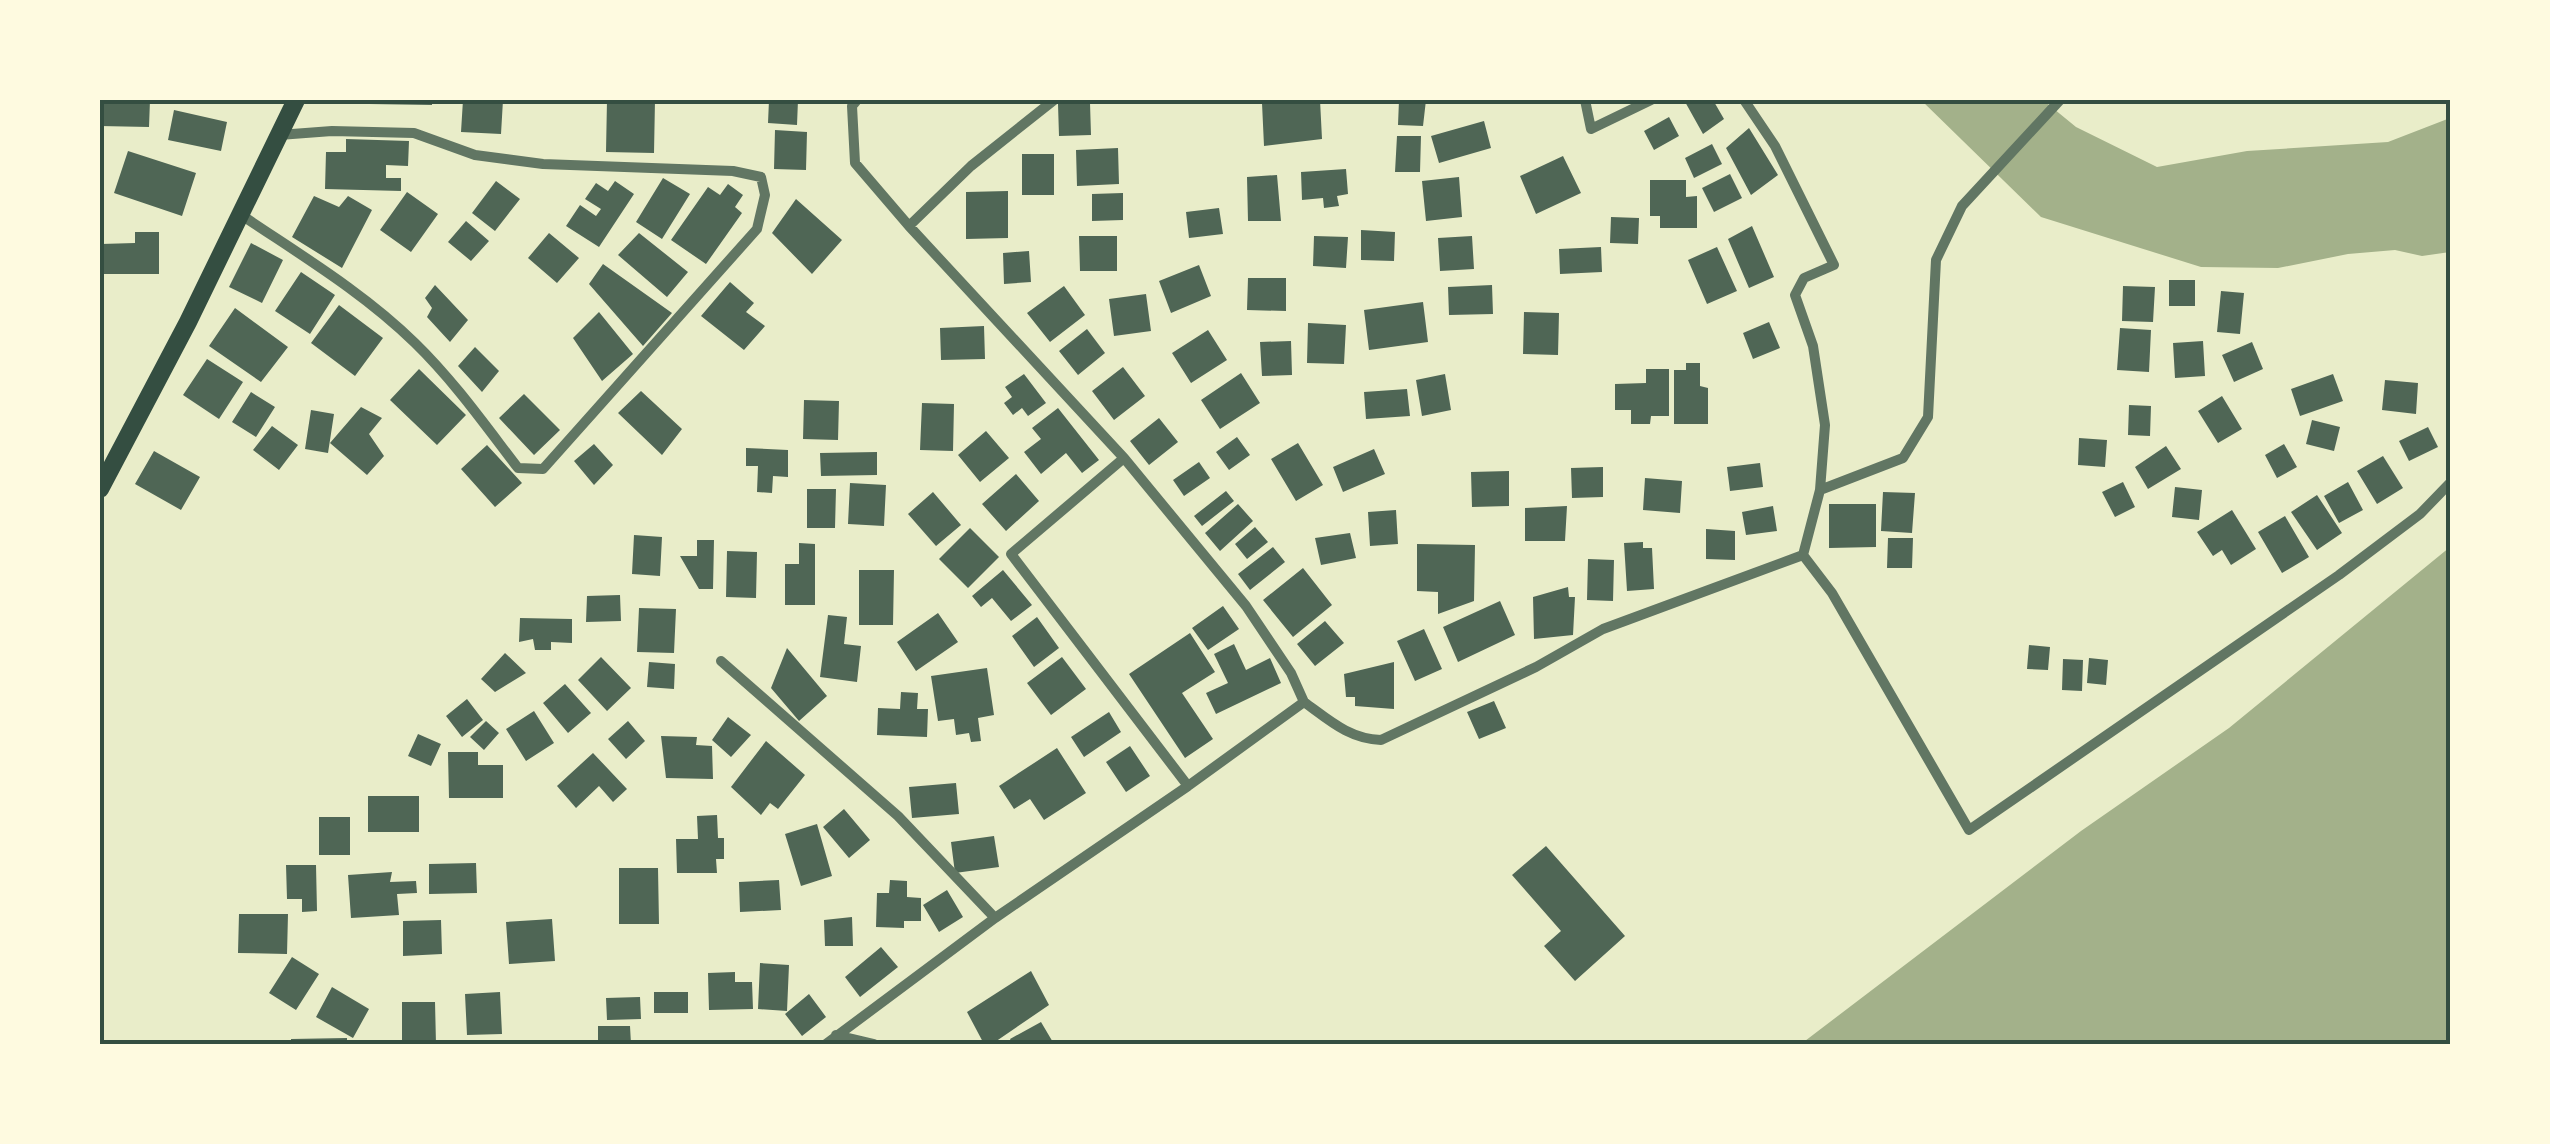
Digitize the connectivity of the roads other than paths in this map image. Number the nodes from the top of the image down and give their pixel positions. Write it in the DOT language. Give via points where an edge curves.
graph roads {
  1 [pos="296,100"];
  2 [pos="857,100"];
  3 [pos="1054,100"];
  4 [pos="1584,100"];
  5 [pos="1651,100"];
  6 [pos="1744,100"];
  7 [pos="2060,100"];
  8 [pos="279,135"];
  9 [pos="240,214"];
  10 [pos="909,226"];
  11 [pos="1124,458"];
  12 [pos="2450,483"];
  13 [pos="100,489"];
  14 [pos="1820,490"];
  15 [pos="1803,555"];
  16 [pos="721,661"];
  17 [pos="1304,702"];
  18 [pos="1188,786"];
  19 [pos="995,918"];
  20 [pos="836,1035"];
  21 [pos="826,1044"];
  22 [pos="874,1044"];
  1 -- 8 [label="main road"];
  2 -- 10 [label="street" via="855,163"];
  3 -- 10 [label="street"];
  4 -- 5 [label="street" via="1590,129"];
  6 -- 14 [label="street" via="1775,146 1834,265 1804,278 1795,295 1813,346 1825,425"];
  7 -- 14 [label="street" via="1962,206 1936,260 1928,417 1903,458"];
  8 -- 9 [label="main road"];
  8 -- 9 [label="street" via="414,134 475,155 543,164 733,171 760,177 765,195 757,229 543,469 518,468 456,387 369,302"];
  9 -- 13 [label="main road"];
  10 -- 11 [label="street"];
  11 -- 17 [label="street" via="1246,606"];
  11 -- 18 [label="street" via="1011,554"];
  12 -- 15 [label="street" via="2339,575 1970,830 1832,593"];
  14 -- 15 [label="street"];
  15 -- 17 [label="street" via="1603,628 1380,740 1345,731"];
  16 -- 19 [label="street" via="898,816"];
  17 -- 18 [label="street"];
  18 -- 19 [label="street"];
  19 -- 20 [label="street"];
  20 -- 21 [label="street"];
  20 -- 22 [label="street"];
}
